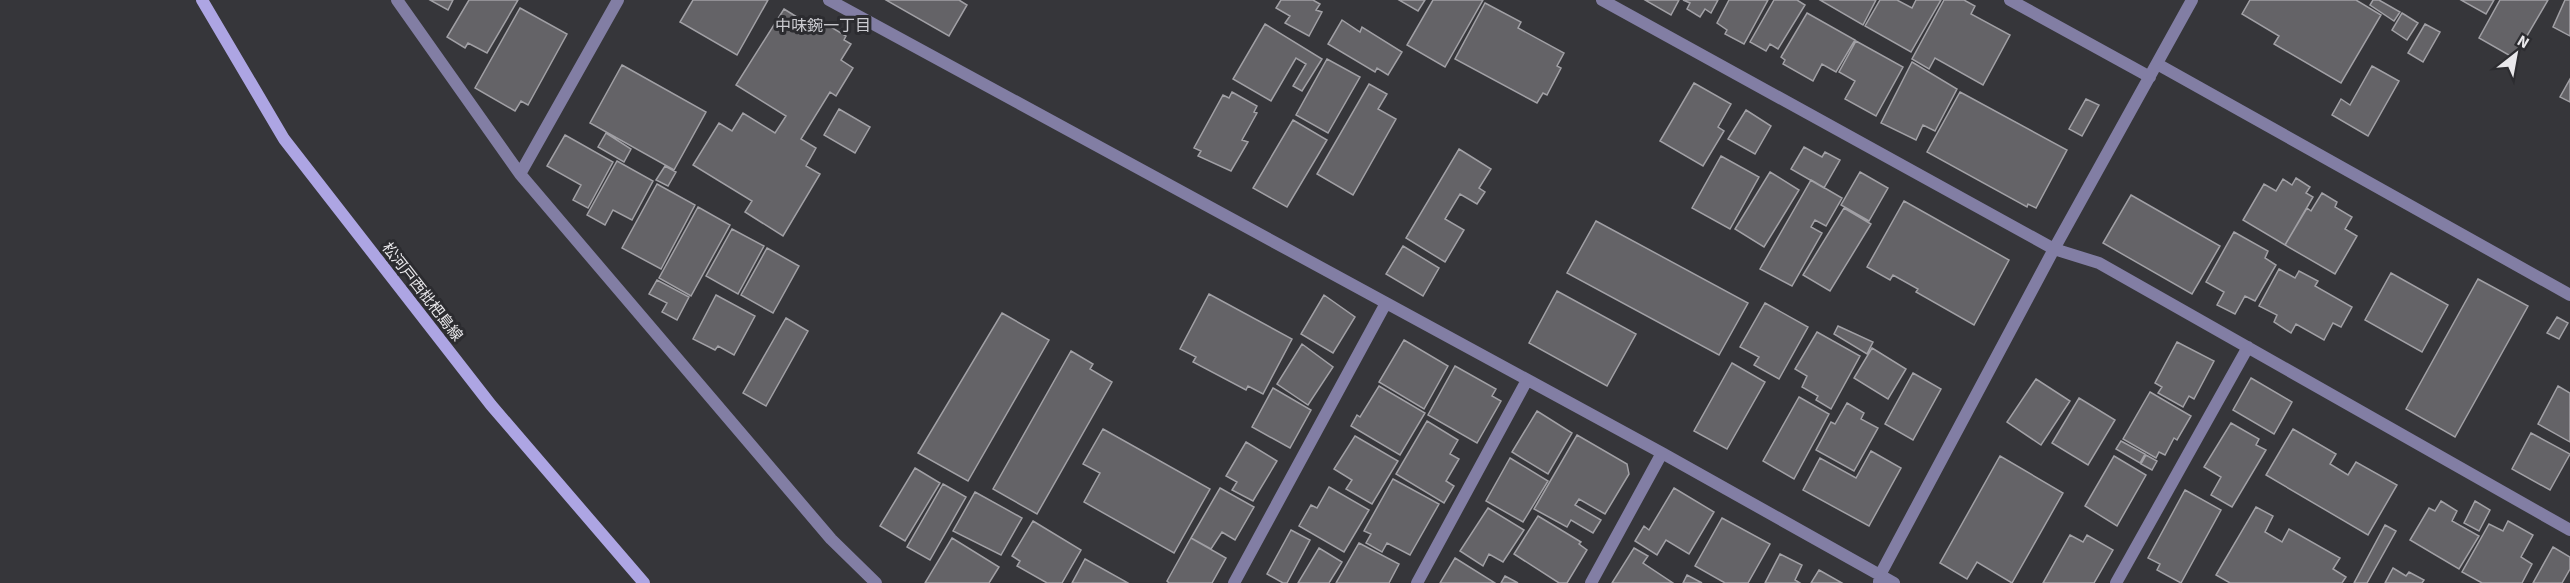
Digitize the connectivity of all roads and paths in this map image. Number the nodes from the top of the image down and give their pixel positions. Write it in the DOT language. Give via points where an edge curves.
graph roads {
  1 [pos="202,0"];
  2 [pos="398,0"];
  3 [pos="618,0"];
  4 [pos="829,0"];
  5 [pos="1602,0"];
  6 [pos="2010,0"];
  7 [pos="2192,0"];
  8 [pos="2158,65"];
  9 [pos="2150,77"];
  10 [pos="520,174"];
  11 [pos="2054,249"];
  12 [pos="2570,295"];
  13 [pos="1386,303"];
  14 [pos="2248,346"];
  15 [pos="1527,380"];
  16 [pos="1662,453"];
  17 [pos="2570,530"];
  18 [pos="1880,579"];
  19 [pos="644,583"];
  20 [pos="876,583"];
  21 [pos="1234,583"];
  22 [pos="1417,583"];
  23 [pos="1591,583"];
  24 [pos="1894,583"];
  25 [pos="2116,583"];
  1 -- 19 [label="main road, 松河戸西枇杷島線" via="284,139 491,405"];
  2 -- 10 [label="street"];
  3 -- 10 [label="street"];
  4 -- 13 [label="street"];
  5 -- 11 [label="street"];
  6 -- 9 [label="street"];
  7 -- 8 [label="street"];
  8 -- 9 [label="street"];
  8 -- 12 [label="street"];
  9 -- 11 [label="street"];
  10 -- 20 [label="street" via="831,539"];
  11 -- 14 [label="street" via="2099,263"];
  11 -- 18 [label="street"];
  13 -- 15 [label="street"];
  13 -- 21 [label="street"];
  14 -- 17 [label="street"];
  14 -- 25 [label="street"];
  15 -- 16 [label="street"];
  15 -- 22 [label="street"];
  16 -- 18 [label="street"];
  16 -- 23 [label="street"];
  18 -- 24 [label="street"];
}
